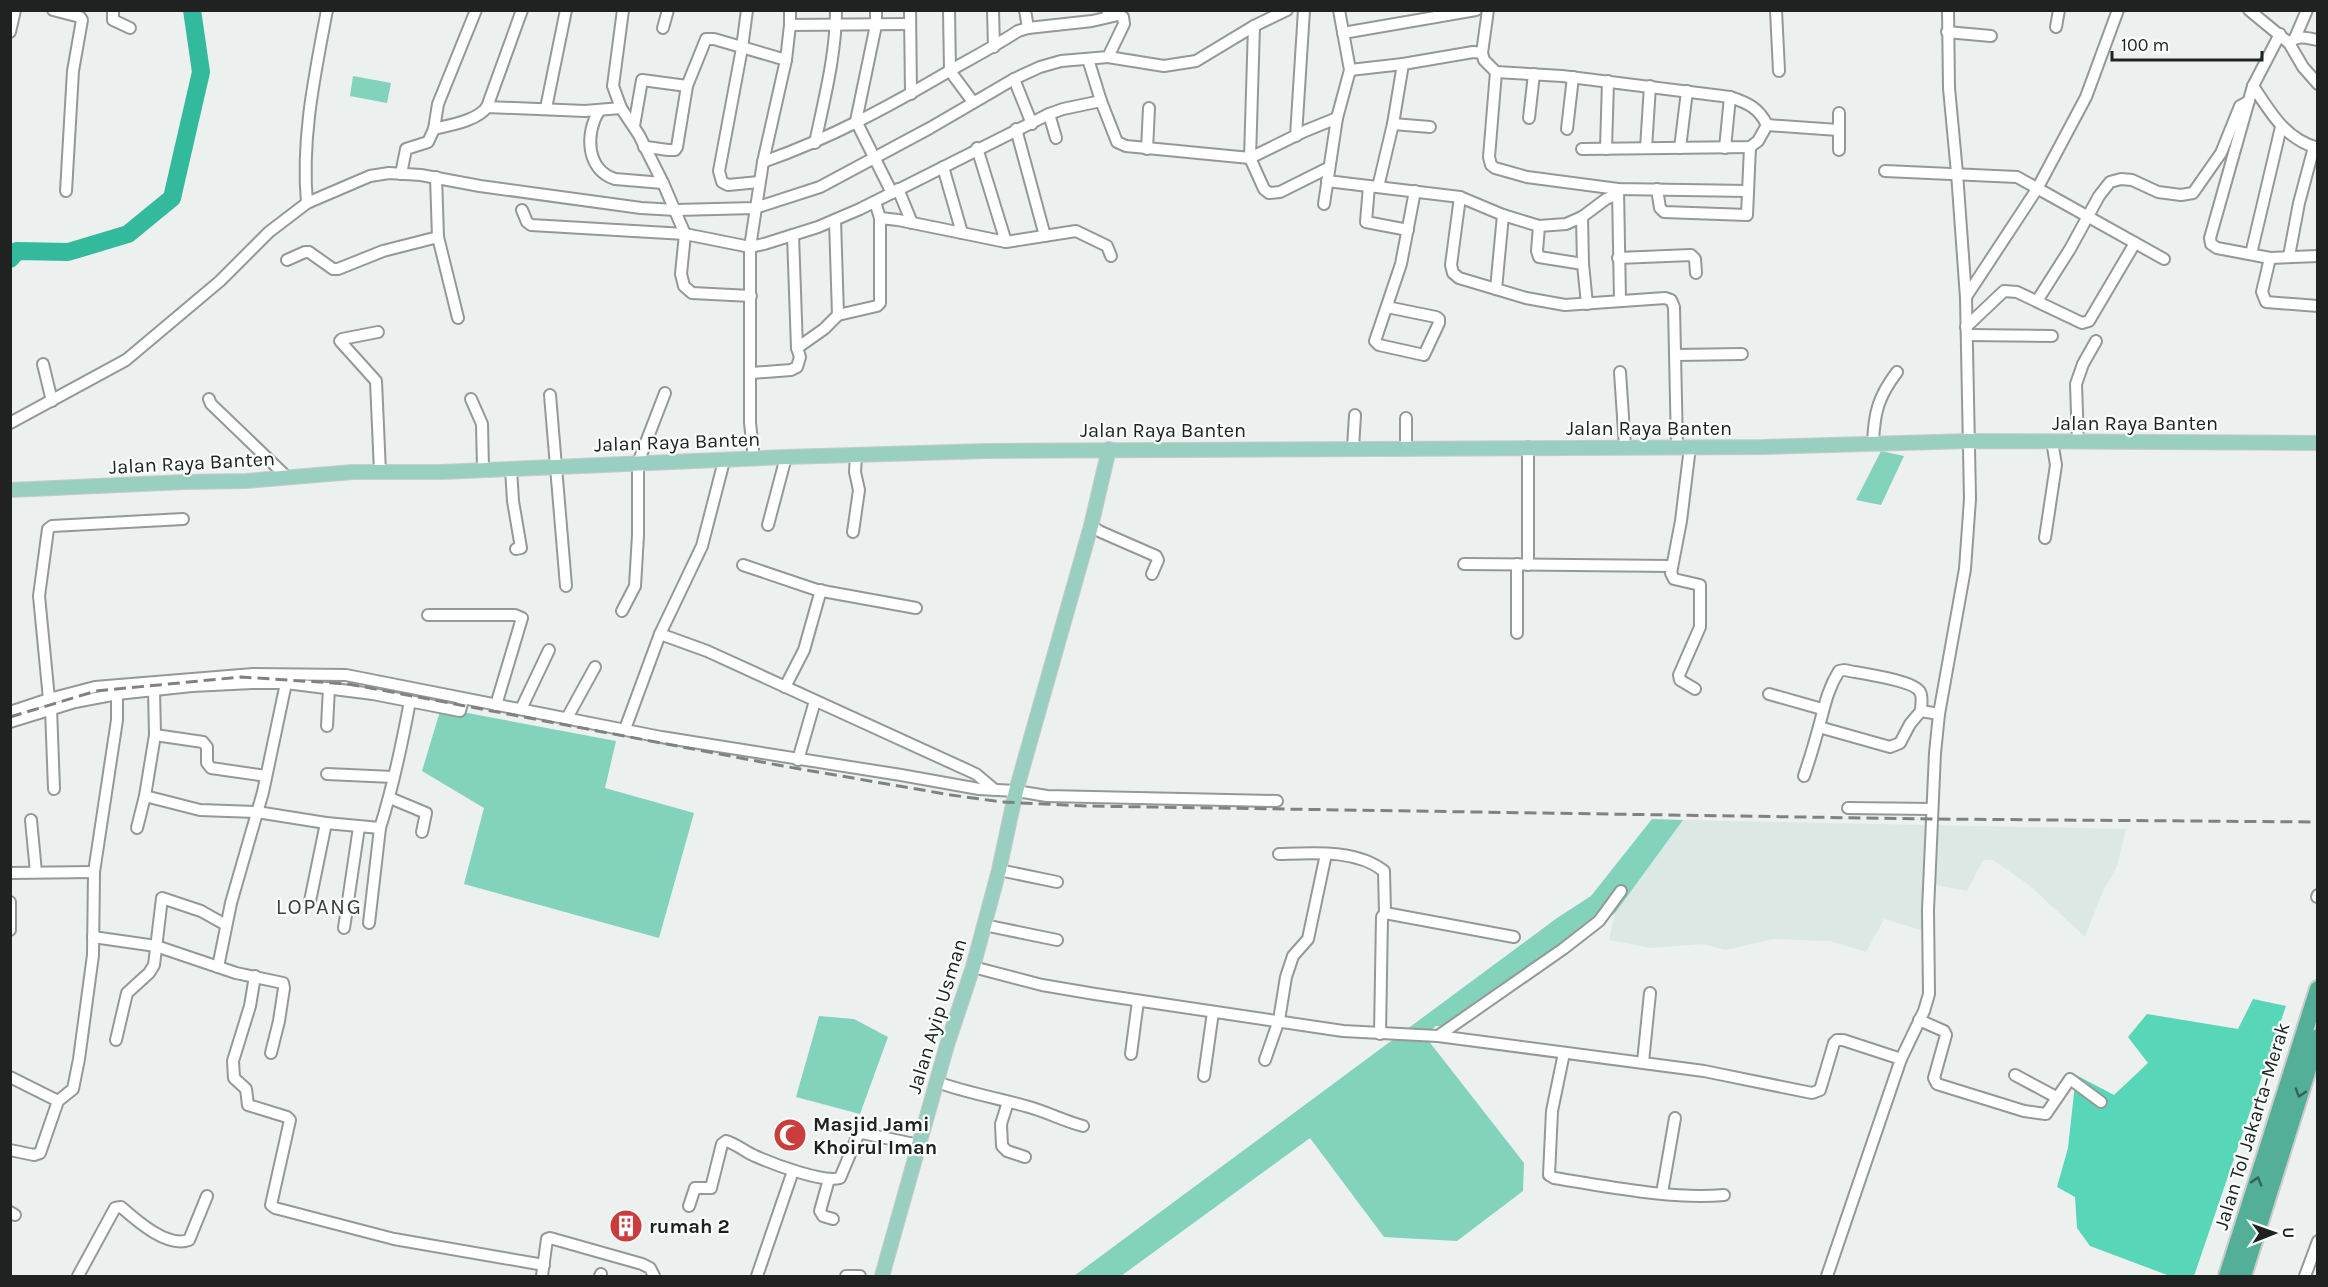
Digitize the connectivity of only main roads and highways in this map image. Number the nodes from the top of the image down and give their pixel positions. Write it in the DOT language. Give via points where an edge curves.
graph roads {
  1 [pos="2318,443"];
  2 [pos="1109,449"];
  3 [pos="10,490"];
  4 [pos="2318,988"];
  5 [pos="2318,1037"];
  6 [pos="882,1276"];
  7 [pos="2227,1276"];
  8 [pos="2243,1276"];
  1 -- 2 [label="main road, Jalan Raya Banten" via="1970,441 1528,452 1406,448"];
  2 -- 3 [label="main road, Jalan Raya Banten" via="380,472"];
  2 -- 6 [label="main road, Jalan Ayip Usman" via="1016,791 973,967"];
  7 -- 4 [label="highway, Jalan Tol Jakarta–Merak, one-way"];
  5 -- 8 [label="highway, Jalan Tol Jakarta–Merak, one-way"];
}
